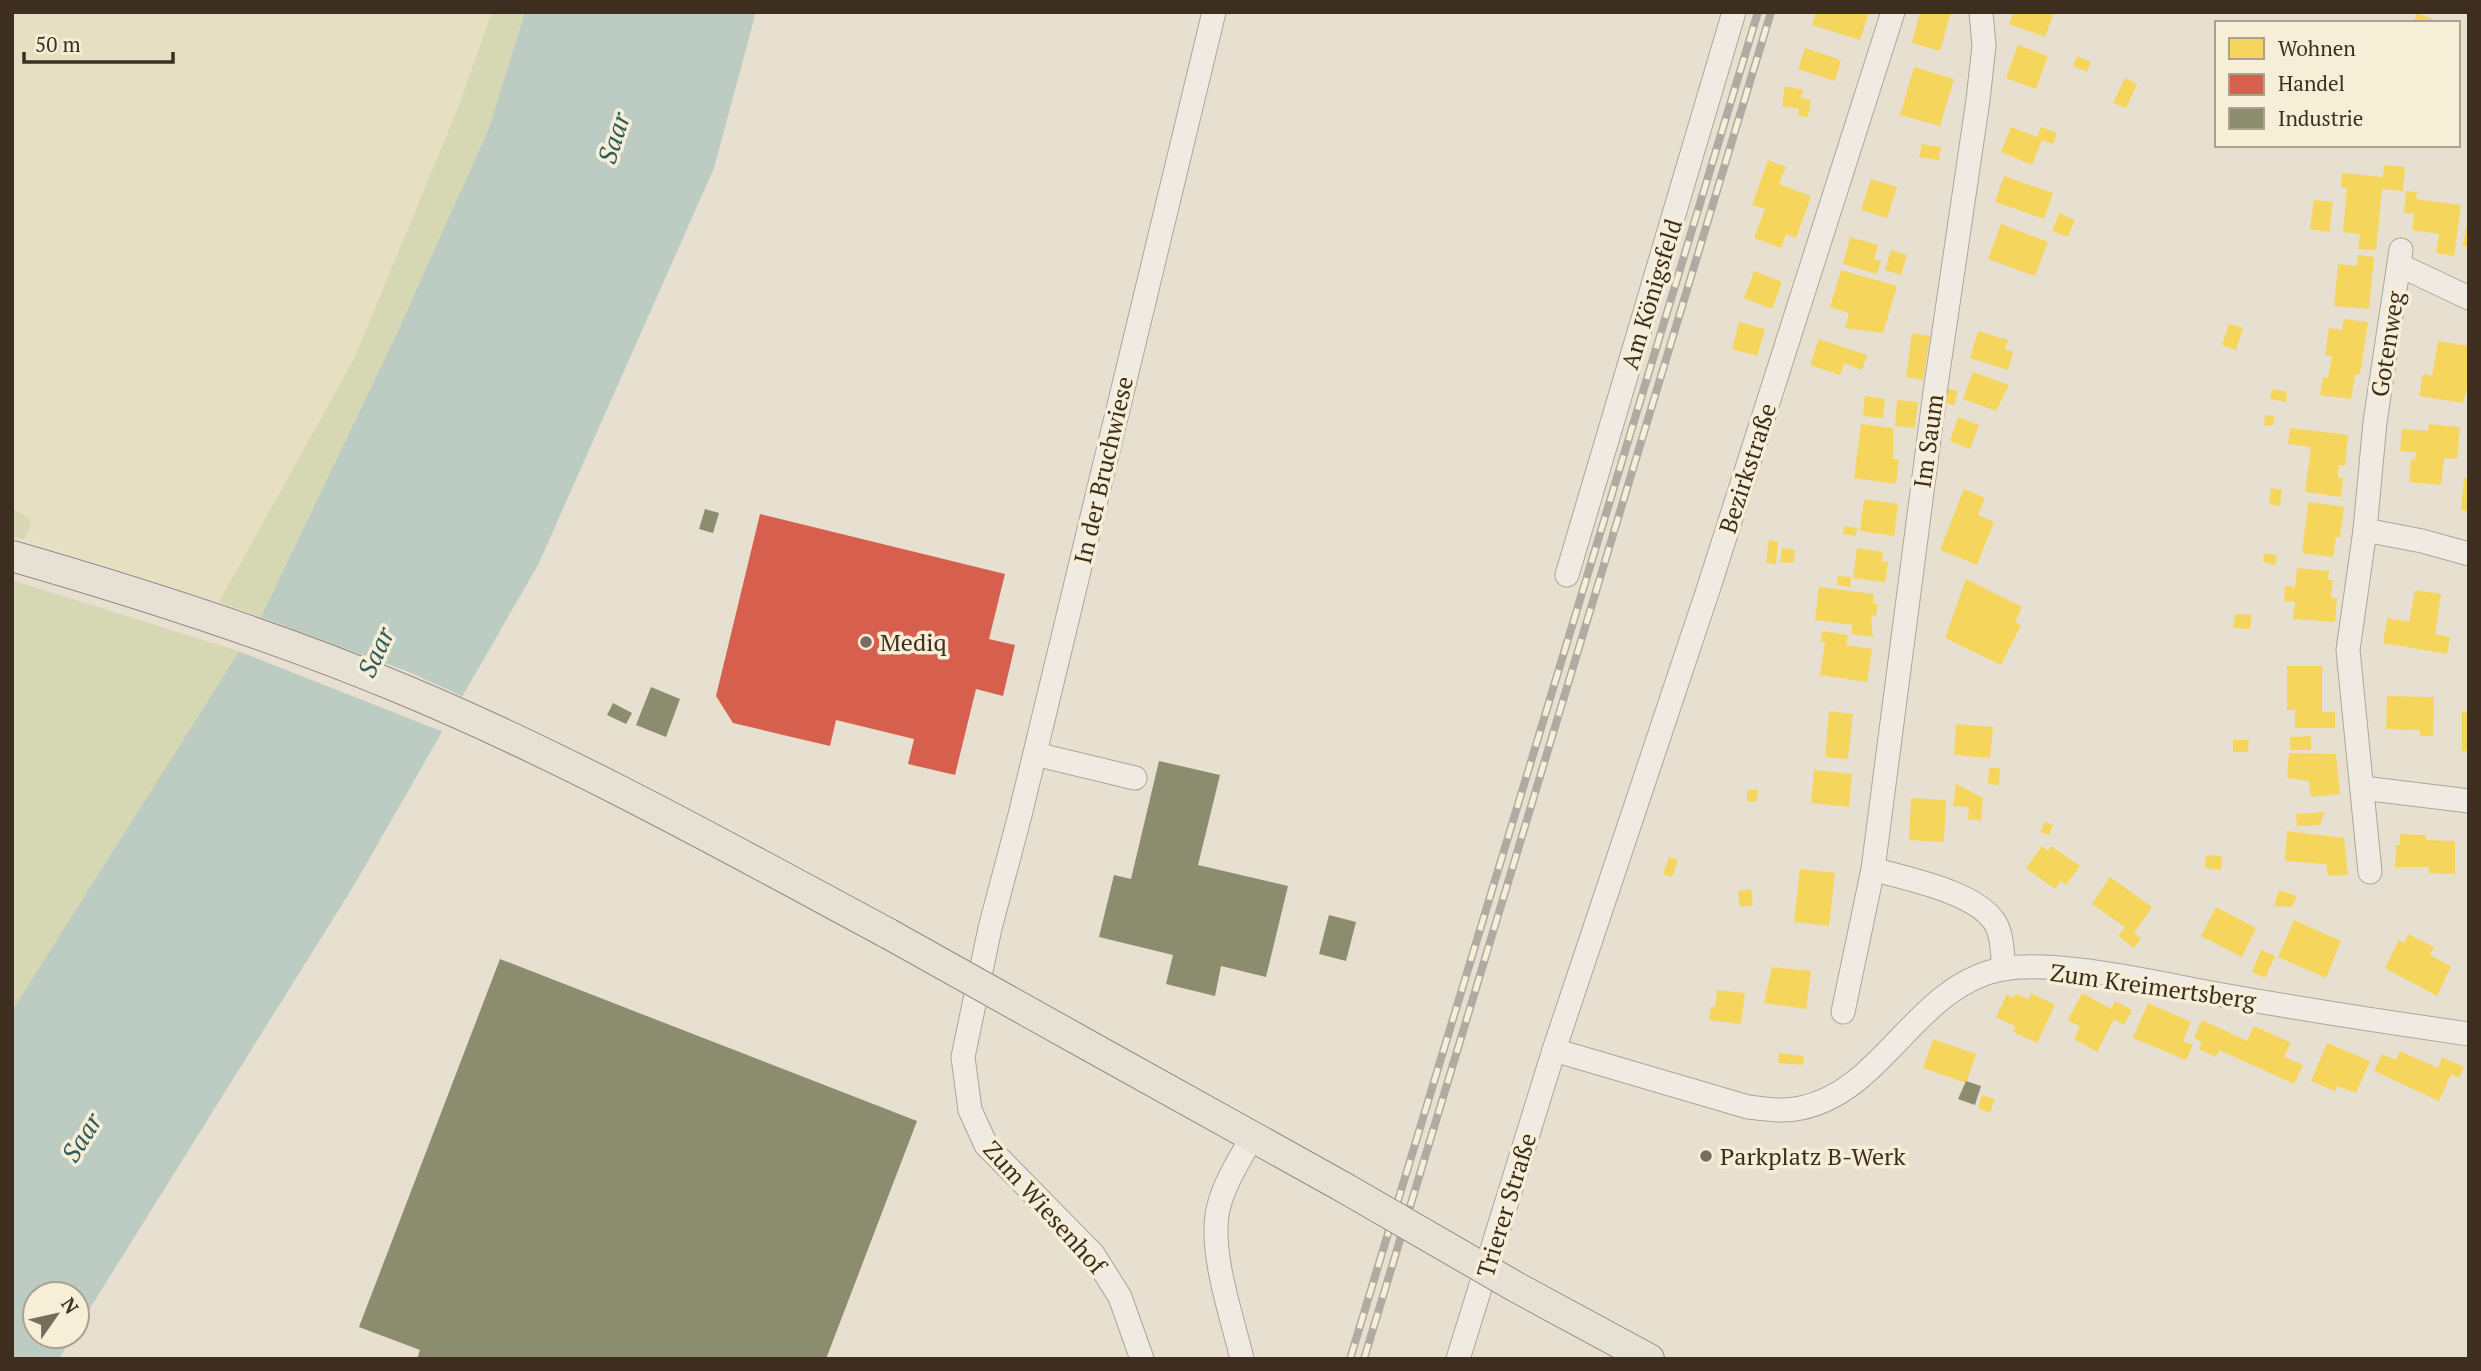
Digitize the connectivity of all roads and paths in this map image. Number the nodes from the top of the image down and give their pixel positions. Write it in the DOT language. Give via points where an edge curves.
graph roads {
  1 [pos="1214,12"];
  2 [pos="1734,12"];
  3 [pos="1893,12"];
  4 [pos="1982,12"];
  5 [pos="2469,298"];
  6 [pos="2365,530"];
  7 [pos="2469,554"];
  8 [pos="12,555"];
  9 [pos="1567,575"];
  10 [pos="1035,754"];
  11 [pos="1135,778"];
  12 [pos="2363,788"];
  13 [pos="2469,801"];
  14 [pos="1873,869"];
  15 [pos="2370,872"];
  16 [pos="990,928"];
  17 [pos="2004,969"];
  18 [pos="1843,1012"];
  19 [pos="2469,1034"];
  20 [pos="1554,1050"];
  21 [pos="1252,1137"];
  22 [pos="1142,1359"];
  23 [pos="1242,1359"];
  24 [pos="1458,1359"];
  25 [pos="1649,1359"];
  1 -- 10 [label="street, In der Bruchwiese"];
  2 -- 9 [label="street, Am Königsfeld"];
  3 -- 20 [label="street, Bezirkstraße" via="1708,590"];
  4 -- 14 [label="street, Im Saum" via="1984,46 1978,100"];
  5 -- 6 [label="street, Gotenweg" via="2400,258 2375,422"];
  6 -- 7 [label="street"];
  6 -- 12 [label="street, Gotenweg" via="2348,650"];
  8 -- 21 [label="main road, bridge" via="155,598 402,689 527,745 888,934"];
  10 -- 11 [label="street"];
  10 -- 16 [label="street, In der Bruchwiese"];
  12 -- 13 [label="street"];
  12 -- 15 [label="street, Gotenweg"];
  14 -- 17 [label="street" via="1964,898 1983,910 1994,921 2001,939"];
  14 -- 18 [label="street, Im Saum"];
  16 -- 22 [label="street, Zum Wiesenhof" via="963,1056 970,1110 986,1145 1093,1254 1121,1297"];
  17 -- 19 [label="street, Zum Kreimertsberg" via="2126,978 2330,1015"];
  17 -- 20 [label="street, Zum Kreimertsberg" via="1951,991 1918,1017 1852,1084 1800,1109 1748,1107"];
  20 -- 24 [label="street, Trierer Straße"];
  21 -- 23 [label="street" via="1222,1195 1217,1216 1217,1248"];
  21 -- 25 [label="main road, bridge"];
}
